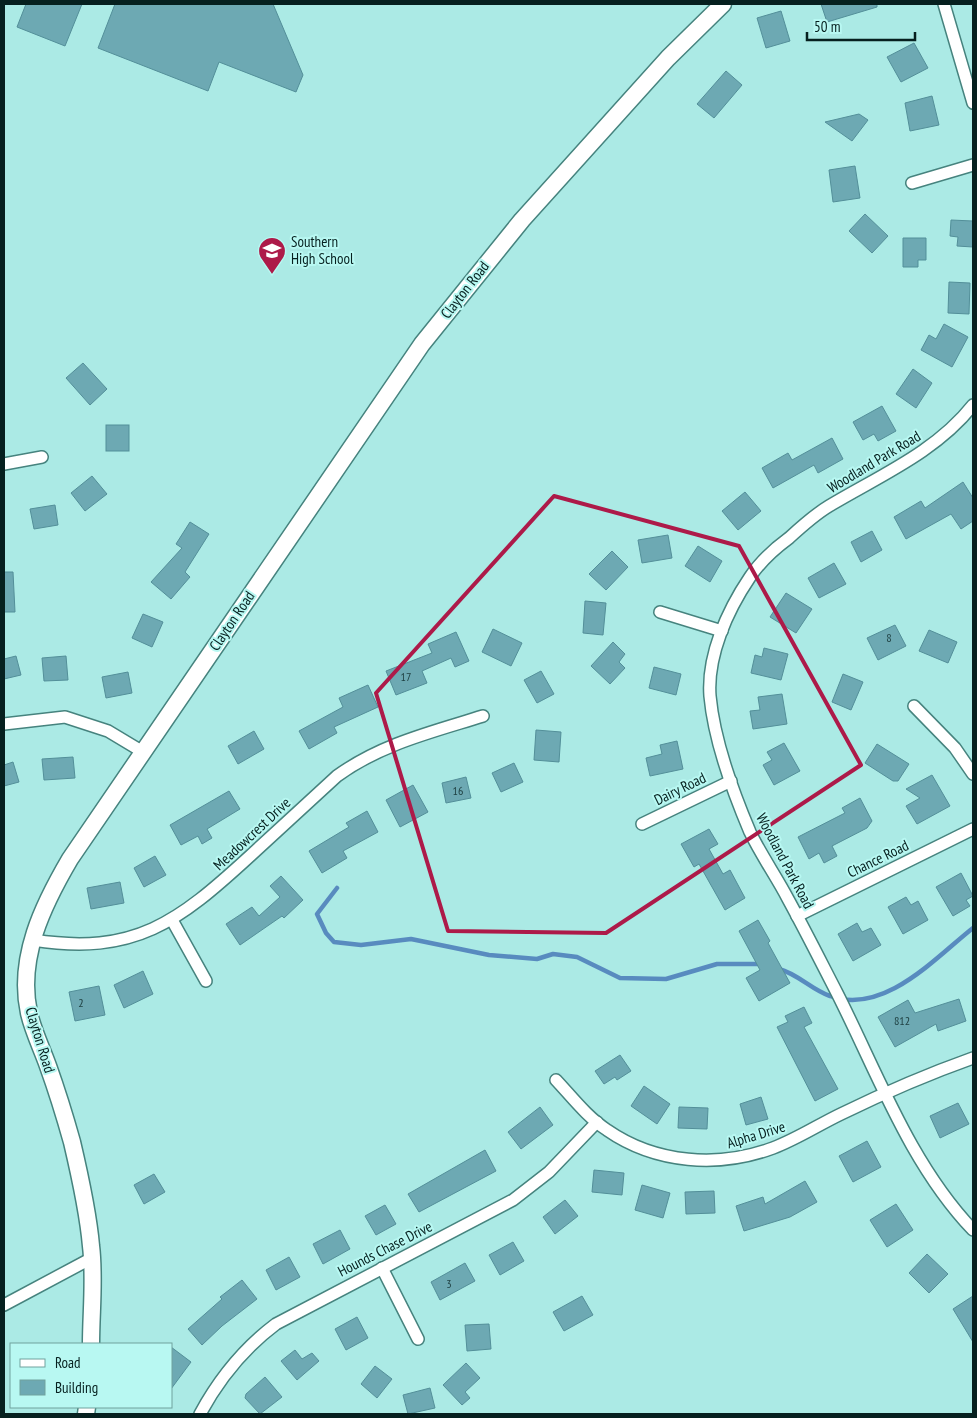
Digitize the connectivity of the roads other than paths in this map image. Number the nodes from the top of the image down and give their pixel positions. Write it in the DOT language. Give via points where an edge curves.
graph roads {
  1 [pos="723,4"];
  2 [pos="944,4"];
  3 [pos="973,102"];
  4 [pos="973,166"];
  5 [pos="912,183"];
  6 [pos="973,405"];
  7 [pos="42,457"];
  8 [pos="4,464"];
  9 [pos="660,612"];
  10 [pos="722,632"];
  11 [pos="914,706"];
  12 [pos="483,716"];
  13 [pos="4,724"];
  14 [pos="143,752"];
  15 [pos="973,774"];
  16 [pos="731,781"];
  17 [pos="642,824"];
  18 [pos="973,829"];
  19 [pos="796,916"];
  20 [pos="172,920"];
  21 [pos="33,940"];
  22 [pos="206,981"];
  23 [pos="973,1058"];
  24 [pos="556,1080"];
  25 [pos="885,1093"];
  26 [pos="597,1122"];
  27 [pos="973,1230"];
  28 [pos="92,1258"];
  29 [pos="382,1268"];
  30 [pos="4,1305"];
  31 [pos="418,1339"];
  32 [pos="91,1343"];
  33 [pos="200,1414"];
  1 -- 14 [label="street, Clayton Road" via="668,58 535,205 456,300 390,388"];
  2 -- 3 [label="street"];
  4 -- 5 [label="street"];
  6 -- 10 [label="street, Woodland Park Road" via="942,438 827,507 778,546 750,576"];
  7 -- 8 [label="street"];
  9 -- 10 [label="street"];
  10 -- 16 [label="street, Woodland Park Road" via="714,660 710,695"];
  11 -- 15 [label="street" via="955,748"];
  12 -- 20 [label="street, Meadowcrest Drive" via="403,741 358,761 337,776 209,894"];
  13 -- 14 [label="street" via="65,716 108,731"];
  14 -- 21 [label="street, Clayton Road" via="65,868 43,909"];
  16 -- 17 [label="street, Dairy Road"];
  16 -- 19 [label="street, Woodland Park Road" via="751,834"];
  18 -- 19 [label="street, Chance Road"];
  19 -- 25 [label="street, Woodland Park Road"];
  20 -- 21 [label="street, Meadowcrest Drive" via="140,935 112,942 84,945"];
  20 -- 22 [label="street"];
  21 -- 28 [label="street, Clayton Road" via="27,980 29,1012 72,1143"];
  23 -- 25 [label="street, Alpha Drive"];
  24 -- 26 [label="street, Alpha Drive"];
  25 -- 26 [label="street, Alpha Drive" via="774,1148 730,1160 699,1161 670,1157 635,1144"];
  25 -- 27 [label="street, Woodland Park Road" via="925,1166 948,1201"];
  26 -- 29 [label="street, Hounds Chase Drive" via="548,1172 513,1200"];
  28 -- 30 [label="street"];
  28 -- 32 [label="street, Clayton Road"];
  29 -- 31 [label="street"];
  29 -- 33 [label="street, Hounds Chase Drive" via="298,1311 258,1337 219,1382"];
}
